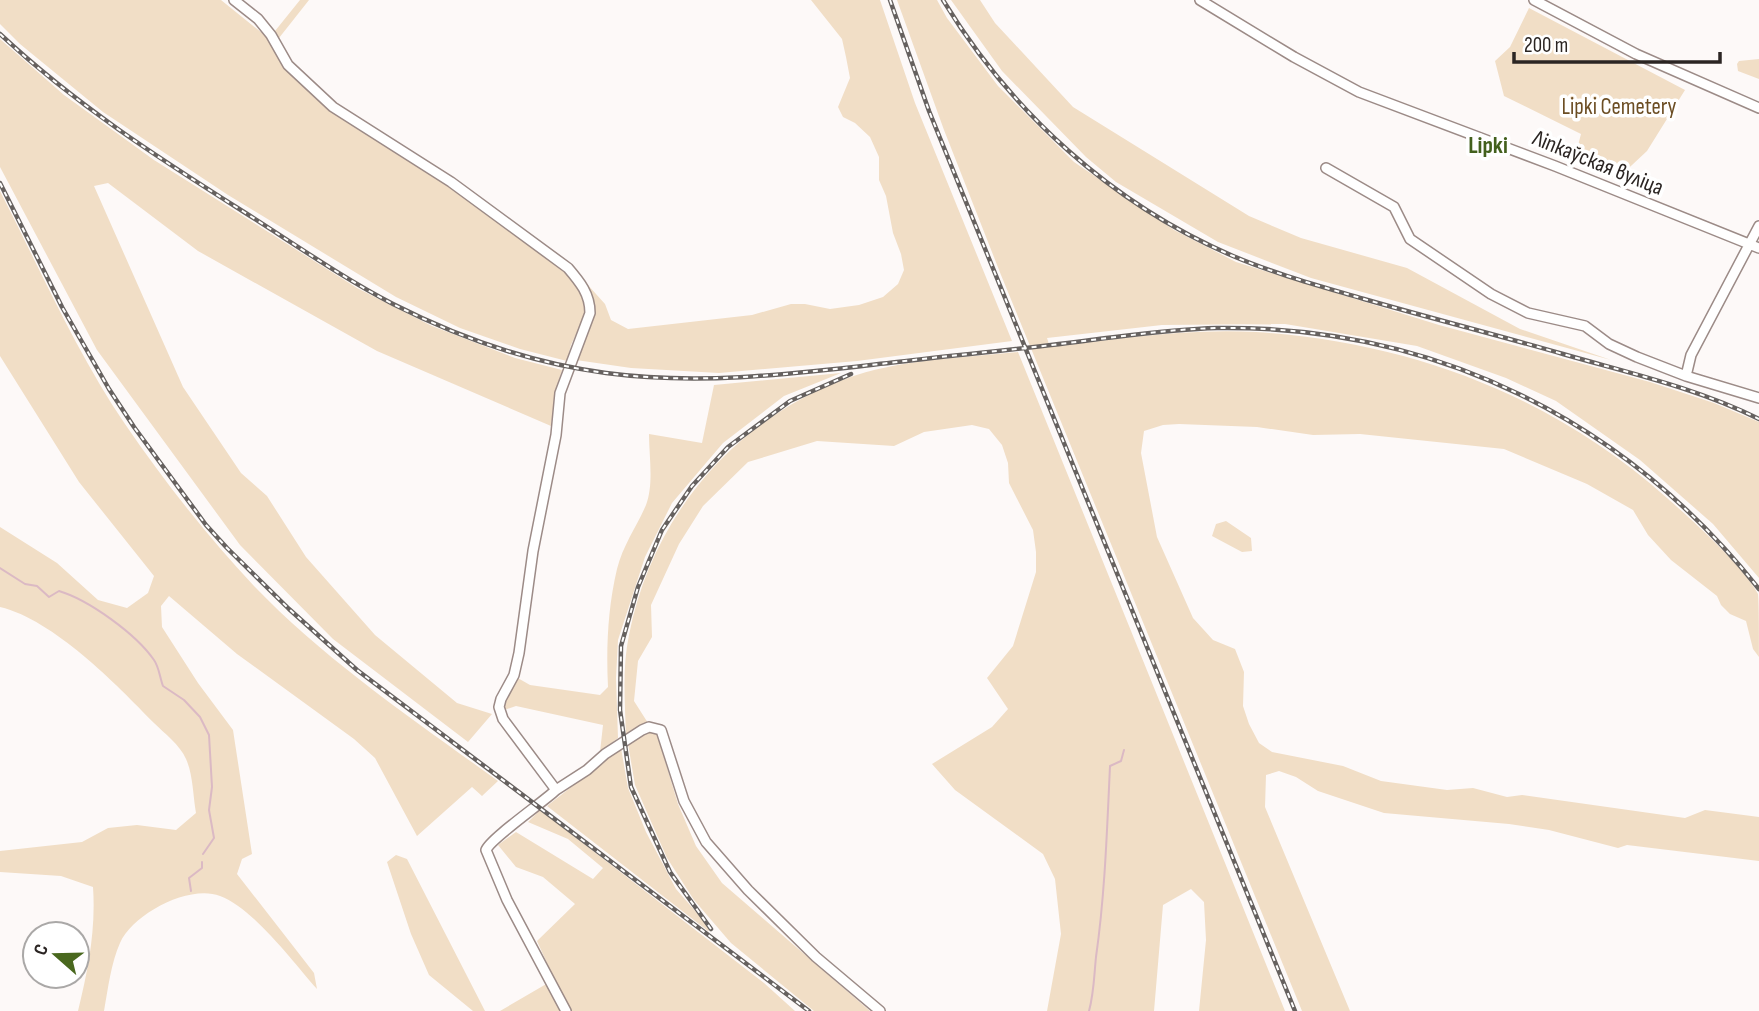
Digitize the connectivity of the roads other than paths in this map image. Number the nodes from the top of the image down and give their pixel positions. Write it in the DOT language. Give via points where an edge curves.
graph roads {
  1 [pos="234,0"];
  2 [pos="1200,0"];
  3 [pos="1534,0"];
  4 [pos="1759,108"];
  5 [pos="1326,168"];
  6 [pos="1759,226"];
  7 [pos="1754,246"];
  8 [pos="1686,376"];
  9 [pos="1759,398"];
  10 [pos="556,789"];
  11 [pos="566,1011"];
  12 [pos="880,1011"];
  1 -- 10 [label="street" via="258,19 288,65 333,107 451,182 568,268 590,303 560,393 519,653 499,707 503,719"];
  2 -- 7 [label="street, Ліпкаўская вуліца" via="1359,92"];
  3 -- 4 [label="street" via="1636,54"];
  5 -- 8 [label="street" via="1394,207 1410,239 1491,294 1528,313 1585,326 1637,358"];
  6 -- 7 [label="street"];
  7 -- 8 [label="street" via="1691,355"];
  8 -- 9 [label="street"];
  10 -- 11 [label="street" via="486,850"];
  10 -- 12 [label="street" via="642,730 661,730 684,801 706,842 808,949"];
}
